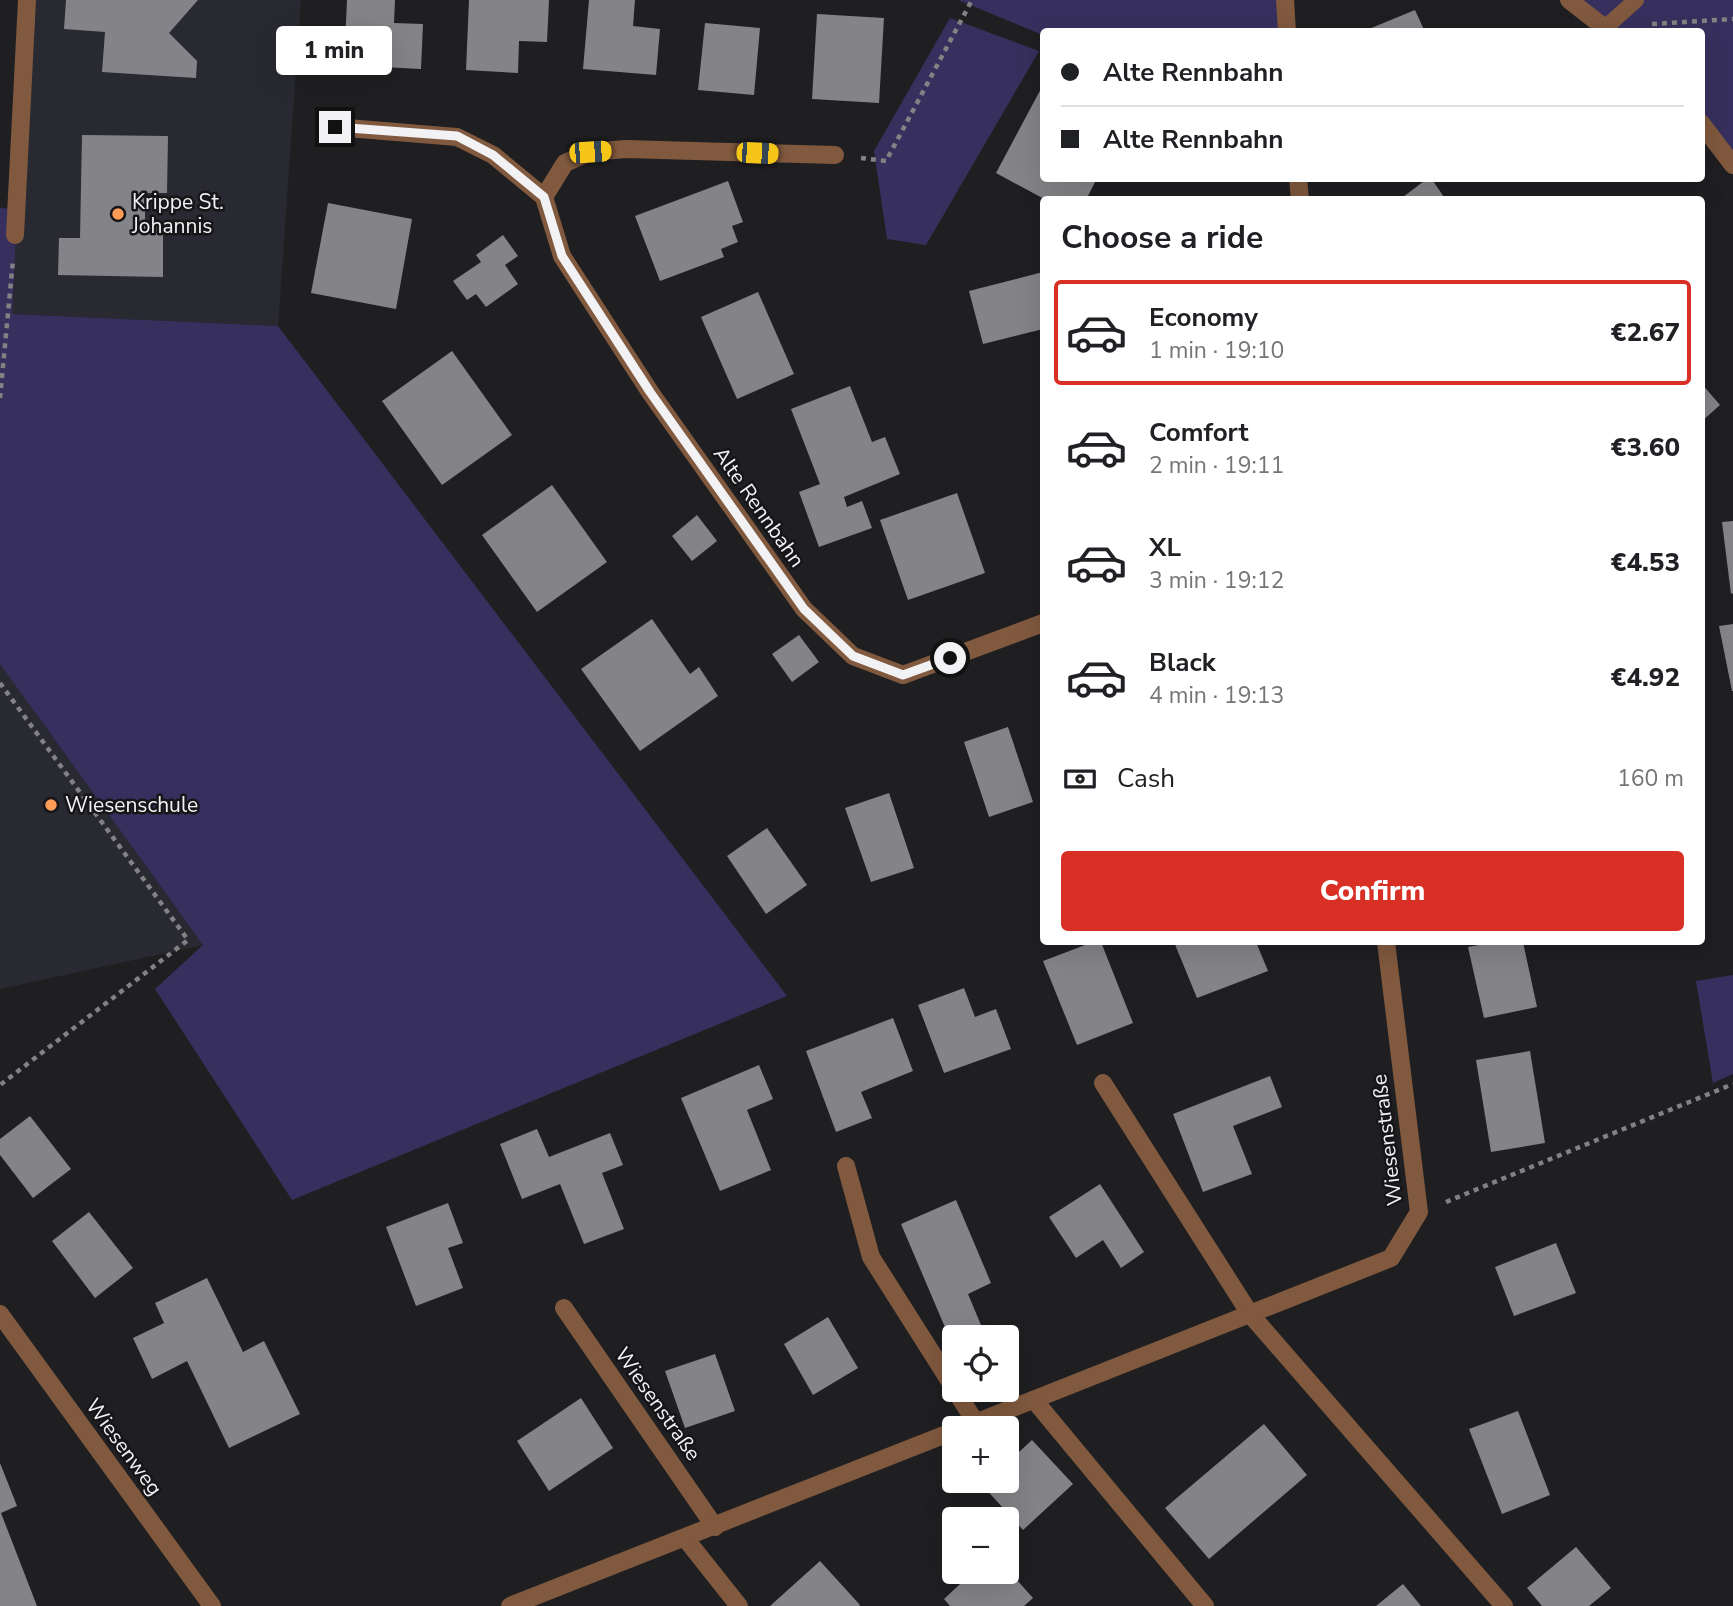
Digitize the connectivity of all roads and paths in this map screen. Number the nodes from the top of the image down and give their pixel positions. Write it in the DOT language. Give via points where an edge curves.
graph roads {
  1 [pos="27,0"];
  2 [pos="972,0"];
  3 [pos="1284,0"];
  4 [pos="1569,0"];
  5 [pos="1636,0"];
  6 [pos="1733,19"];
  7 [pos="1287,28"];
  8 [pos="1607,28"];
  9 [pos="1609,28"];
  10 [pos="1620,28"];
  11 [pos="335,127"];
  12 [pos="1705,128"];
  13 [pos="835,155"];
  14 [pos="1733,165"];
  15 [pos="544,197"];
  16 [pos="15,235"];
  17 [pos="0,398"];
  18 [pos="1040,624"];
  19 [pos="0,683"];
  20 [pos="1385,945"];
  21 [pos="1103,1083"];
  22 [pos="1733,1084"];
  23 [pos="0,1085"];
  24 [pos="846,1166"];
  25 [pos="1419,1213"];
  26 [pos="564,1308"];
  27 [pos="0,1314"];
  28 [pos="1250,1314"];
  29 [pos="942,1370"];
  30 [pos="1034,1400"];
  31 [pos="992,1416"];
  32 [pos="942,1437"];
  33 [pos="715,1527"];
  34 [pos="685,1538"];
  35 [pos="558,1599"];
  36 [pos="212,1606"];
  37 [pos="510,1606"];
  38 [pos="739,1606"];
  39 [pos="1205,1606"];
  40 [pos="1504,1606"];
  1 -- 16 [label="street"];
  2 -- 13 [label="path" via="886,161"];
  3 -- 7 [label="street"];
  4 -- 8 [label="street"];
  5 -- 9 [label="lane"];
  6 -- 10 [label="path"];
  11 -- 15 [label="street" via="457,136 493,155"];
  12 -- 14 [label="street"];
  13 -- 15 [label="street" via="590,152 565,163"];
  15 -- 18 [label="street, Alte Rennbahn" via="562,256 650,392 804,609 853,656 903,675"];
  16 -- 17 [label="path"];
  19 -- 23 [label="path" via="188,940"];
  20 -- 25 [label="street, Wiesenstraße"];
  21 -- 28 [label="street"];
  22 -- 25 [label="path"];
  24 -- 29 [label="street, Wiesenstraße" via="870,1258"];
  25 -- 28 [label="street, Wiesenstraße" via="1391,1258"];
  26 -- 33 [label="street, Wiesenstraße"];
  27 -- 36 [label="street, Wiesenweg"];
  28 -- 30 [label="street, Wiesenstraße"];
  28 -- 40 [label="street"];
  30 -- 31 [label="street, Wiesenstraße"];
  30 -- 39 [label="street"];
  32 -- 33 [label="street"];
  33 -- 34 [label="street"];
  34 -- 35 [label="street"];
  34 -- 38 [label="street"];
  35 -- 37 [label="street"];
}
